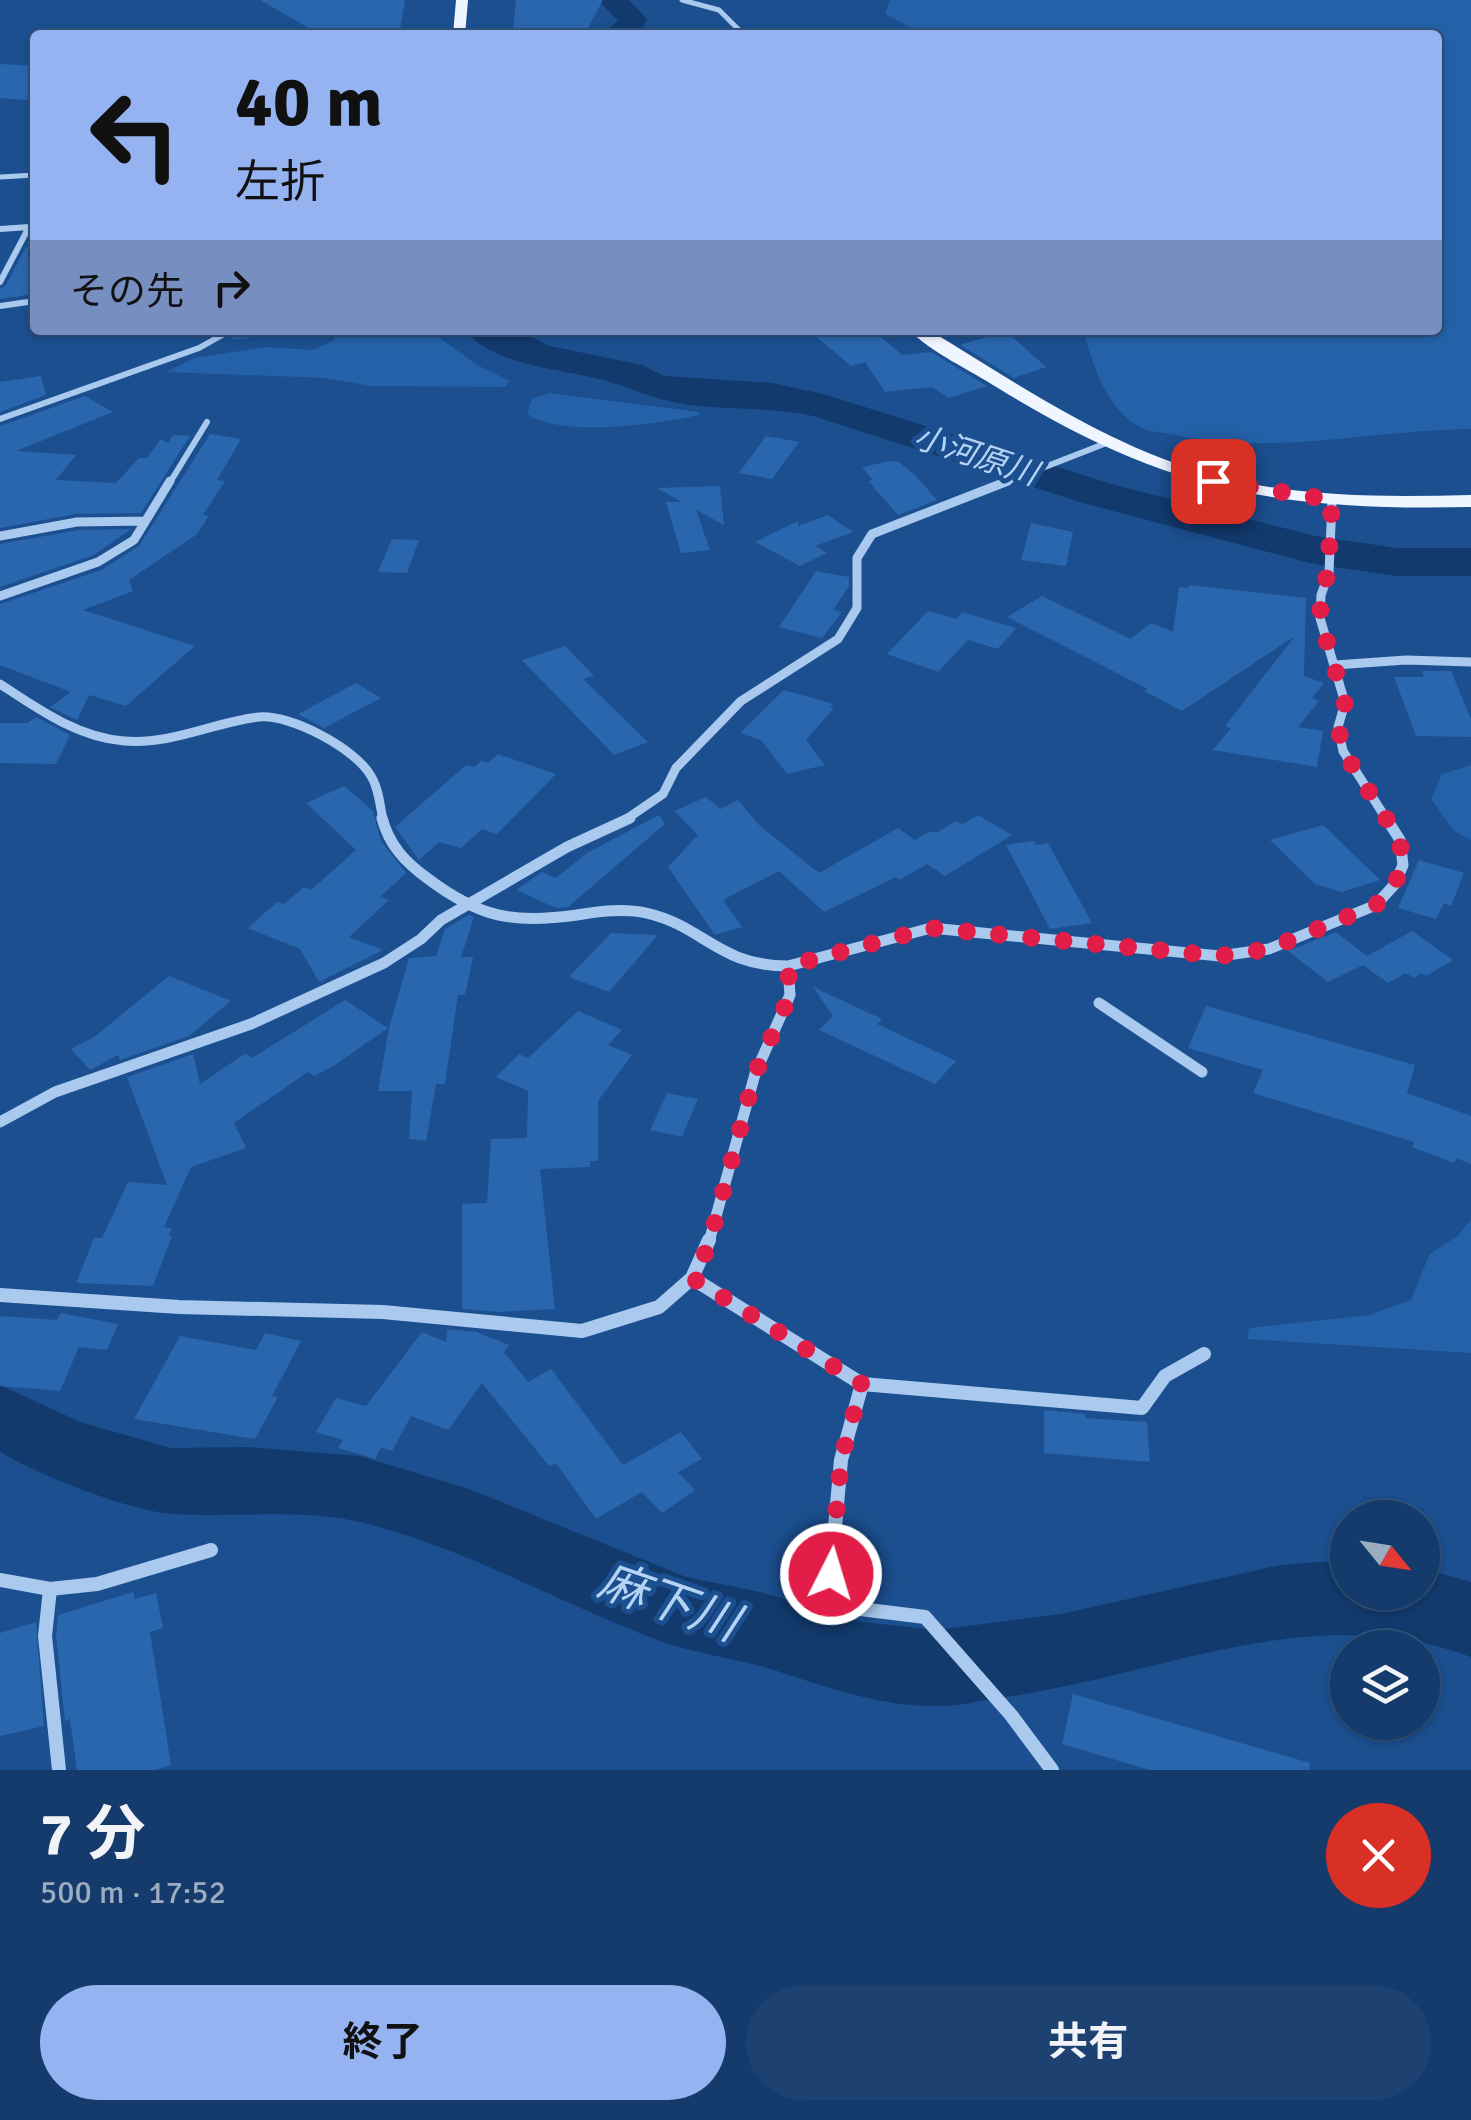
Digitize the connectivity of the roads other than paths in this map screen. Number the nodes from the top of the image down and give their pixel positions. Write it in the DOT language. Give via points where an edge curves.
graph roads {
  1 [pos="462,0"];
  2 [pos="682,0"];
  3 [pos="459,30"];
  4 [pos="739,30"];
  5 [pos="30,175"];
  6 [pos="0,177"];
  7 [pos="0,229"];
  8 [pos="0,282"];
  9 [pos="30,301"];
  10 [pos="0,306"];
  11 [pos="222,335"];
  12 [pos="926,335"];
  13 [pos="0,419"];
  14 [pos="207,422"];
  15 [pos="1109,442"];
  16 [pos="1332,500"];
  17 [pos="1471,501"];
  18 [pos="145,521"];
  19 [pos="0,536"];
  20 [pos="0,596"];
  21 [pos="1471,662"];
  22 [pos="1335,665"];
  23 [pos="0,684"];
  24 [pos="466,905"];
  25 [pos="788,966"];
  26 [pos="1099,1003"];
  27 [pos="1202,1072"];
  28 [pos="0,1122"];
  29 [pos="692,1278"];
  30 [pos="0,1295"];
  31 [pos="1204,1354"];
  32 [pos="862,1384"];
  33 [pos="211,1550"];
  34 [pos="0,1580"];
  35 [pos="50,1589"];
  36 [pos="60,1770"];
  37 [pos="1052,1770"];
  1 -- 3 [label="main road"];
  2 -- 4 [label="street" via="719,10"];
  5 -- 6 [label="street"];
  7 -- 8 [label="street" via="29,228"];
  9 -- 10 [label="street"];
  11 -- 13 [label="street" via="186,354"];
  12 -- 15 [label="main road"];
  14 -- 18 [label="street"];
  15 -- 16 [label="main road" via="1213,481"];
  15 -- 24 [label="street" via="872,534 854,556 861,596 850,628 838,639 741,700 684,758 663,794 630,818"];
  16 -- 17 [label="main road"];
  16 -- 22 [label="street" via="1320,618"];
  18 -- 19 [label="street" via="78,522"];
  18 -- 20 [label="street" via="120,552"];
  21 -- 22 [label="street"];
  22 -- 25 [label="street" via="1345,703 1338,726 1343,751 1400,840 1402,866 1376,905 1269,949 1220,956 931,928"];
  23 -- 24 [label="street" via="38,712 122,744 260,717 303,728 362,764 372,776 383,831 397,852"];
  24 -- 25 [label="street" via="505,921 629,911 656,915 742,962"];
  24 -- 28 [label="street" via="352,980 251,1024 55,1092"];
  25 -- 29 [label="street" via="790,995 755,1074 708,1248"];
  26 -- 27 [label="street"];
  29 -- 30 [label="street" via="658,1307 582,1331 383,1312"];
  29 -- 32 [label="street"];
  31 -- 32 [label="street" via="1165,1376 1142,1408"];
  32 -- 37 [label="street" via="841,1460 828,1605 924,1617"];
  33 -- 35 [label="street" via="97,1584"];
  34 -- 35 [label="street"];
  35 -- 36 [label="street" via="45,1636"];
}
